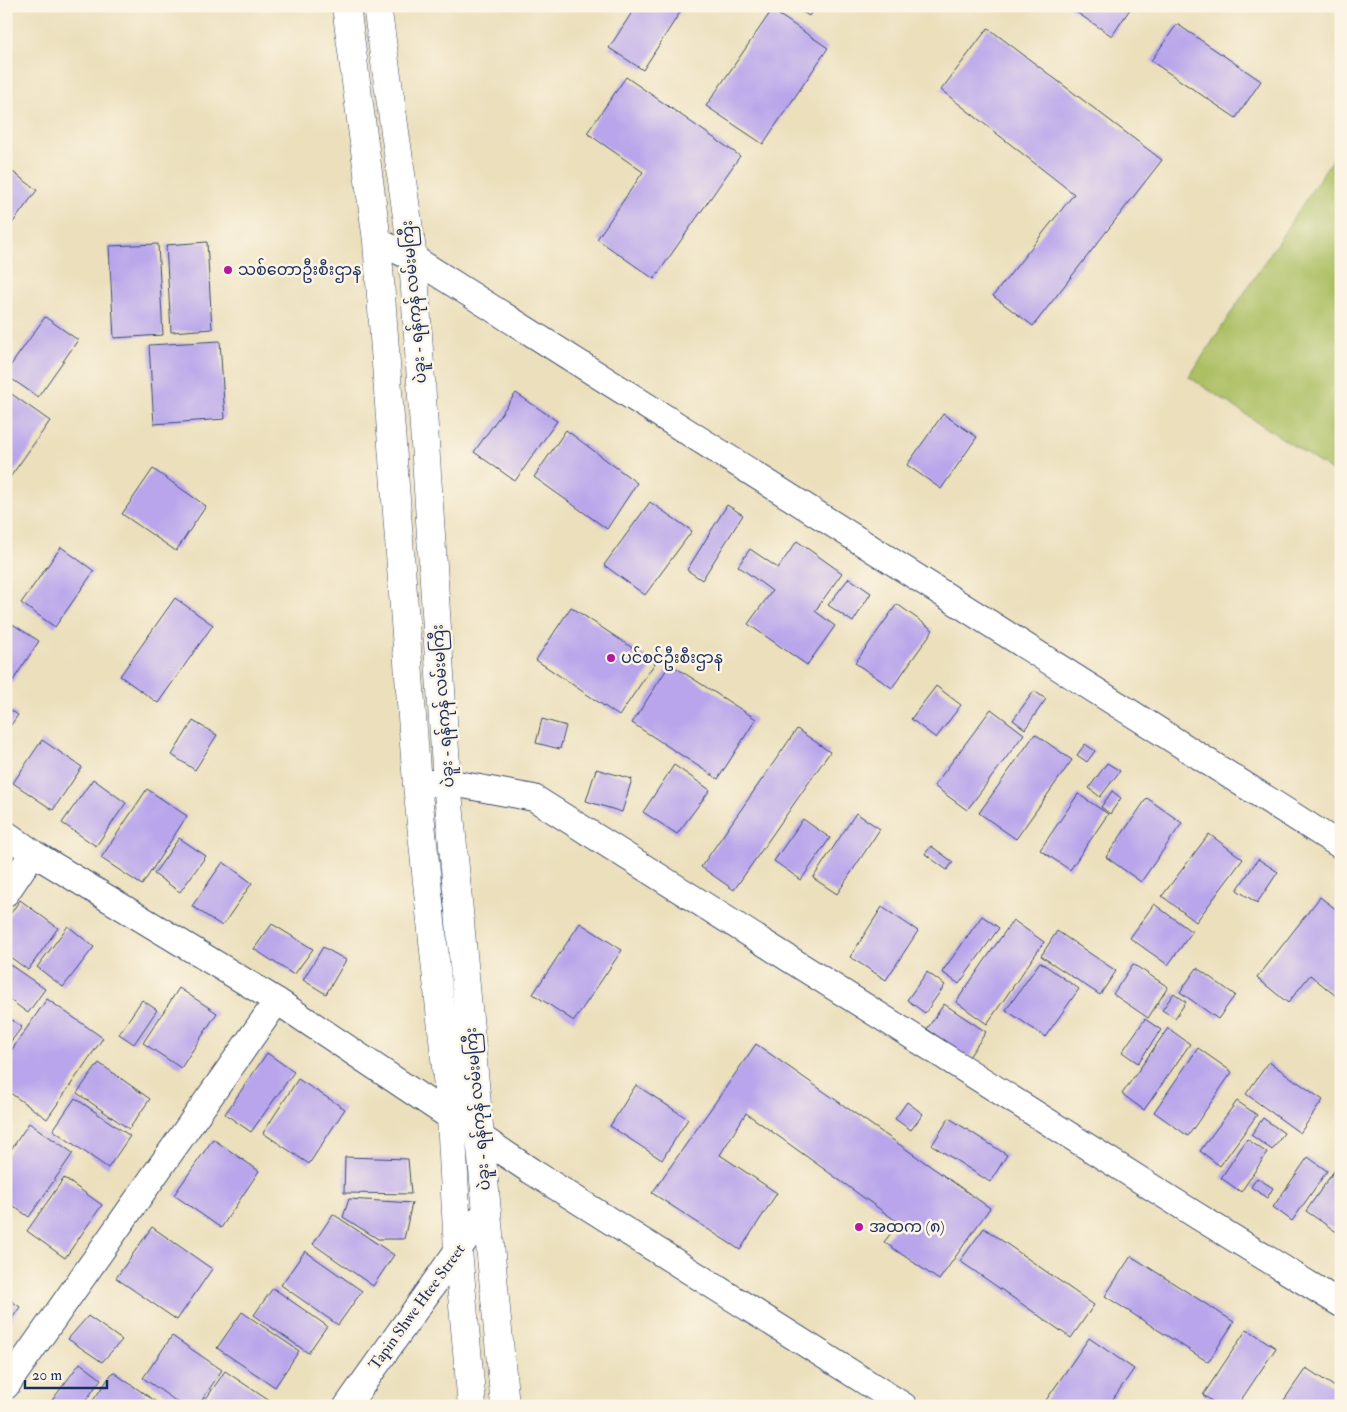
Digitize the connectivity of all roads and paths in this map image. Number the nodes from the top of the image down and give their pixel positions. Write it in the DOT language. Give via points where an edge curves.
graph roads {
  1 [pos="346,6"];
  2 [pos="377,6"];
  3 [pos="377,241"];
  4 [pos="413,258"];
  5 [pos="447,782"];
  6 [pos="417,784"];
  7 [pos="6,834"];
  8 [pos="1341,846"];
  9 [pos="34,852"];
  10 [pos="6,893"];
  11 [pos="277,1001"];
  12 [pos="451,1117"];
  13 [pos="481,1137"];
  14 [pos="488,1209"];
  15 [pos="458,1250"];
  16 [pos="1341,1304"];
  17 [pos="6,1386"];
  18 [pos="347,1406"];
  19 [pos="472,1406"];
  20 [pos="505,1406"];
  21 [pos="904,1406"];
  1 -- 3 [label="highway, ပဲခူး - ရန်ကုန် လမ်းမကြီး"];
  2 -- 4 [label="highway, ပဲခူး - ရန်ကုန် လမ်းမကြီး"];
  3 -- 4 [label="street"];
  3 -- 6 [label="highway, ပဲခူး - ရန်ကုန် လမ်းမကြီး"];
  4 -- 5 [label="highway, ပဲခူး - ရန်ကုန် လမ်းမကြီး"];
  4 -- 8 [label="street"];
  5 -- 6 [label="street"];
  5 -- 13 [label="highway, ပဲခူး - ရန်ကုန် လမ်းမကြီး"];
  5 -- 16 [label="street" via="534,798"];
  6 -- 12 [label="highway, ပဲခူး - ရန်ကုန် လမ်းမကြီး"];
  7 -- 9 [label="street"];
  9 -- 10 [label="street"];
  9 -- 11 [label="street"];
  11 -- 12 [label="street"];
  11 -- 17 [label="street"];
  12 -- 13 [label="street"];
  12 -- 15 [label="highway, ပဲခူး - ရန်ကုန် လမ်းမကြီး"];
  13 -- 14 [label="highway, ပဲခူး - ရန်ကုန် လမ်းမကြီး"];
  13 -- 21 [label="street"];
  14 -- 15 [label="street, Tapin Shwe Htee Street"];
  14 -- 20 [label="highway, ပဲခူး - ရန်ကုန် လမ်းမကြီး"];
  15 -- 18 [label="street, Tapin Shwe Htee Street"];
  15 -- 19 [label="highway, ပဲခူး - ရန်ကုန် လမ်းမကြီး"];
}
